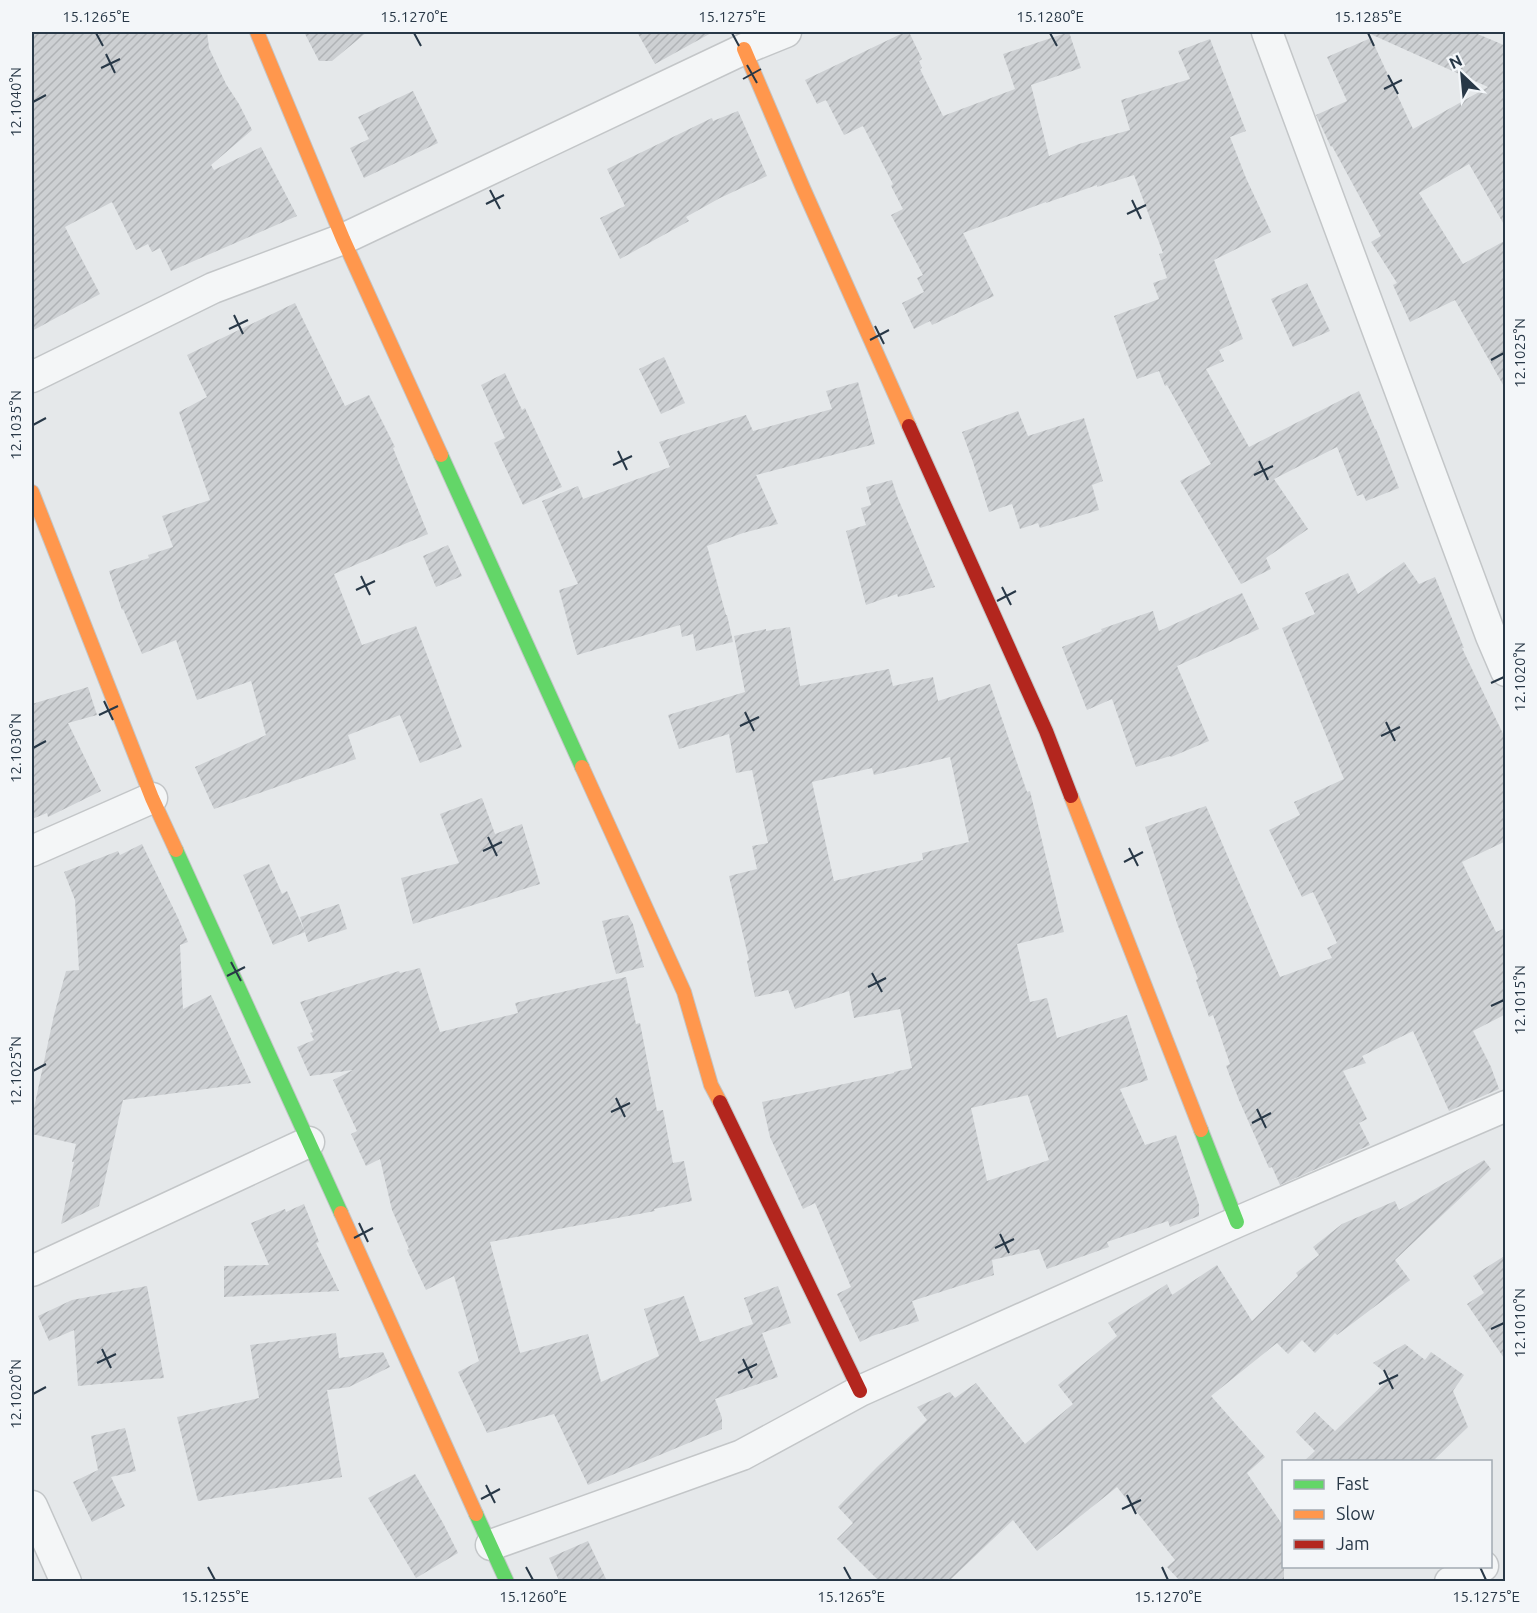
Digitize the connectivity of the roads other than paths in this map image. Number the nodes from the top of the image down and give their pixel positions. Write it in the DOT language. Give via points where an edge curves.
graph roads {
  1 [pos="257,32"];
  2 [pos="786,32"];
  3 [pos="1268,32"];
  4 [pos="744,49"];
  5 [pos="343,239"];
  6 [pos="32,377"];
  7 [pos="32,492"];
  8 [pos="1506,671"];
  9 [pos="152,798"];
  10 [pos="32,851"];
  11 [pos="1506,1106"];
  12 [pos="309,1142"];
  13 [pos="1237,1222"];
  14 [pos="32,1271"];
  15 [pos="860,1391"];
  16 [pos="32,1506"];
  17 [pos="491,1545"];
  18 [pos="1506,1557"];
  19 [pos="1492,1563"];
  20 [pos="1479,1568"];
  21 [pos="66,1581"];
  22 [pos="507,1581"];
  23 [pos="1450,1581"];
  1 -- 5 [label="street"];
  2 -- 4 [label="street"];
  3 -- 8 [label="street"];
  4 -- 5 [label="street"];
  4 -- 13 [label="street" via="1046,731"];
  5 -- 6 [label="street" via="213,288"];
  5 -- 15 [label="street" via="684,992 711,1085"];
  7 -- 9 [label="street"];
  9 -- 10 [label="street"];
  9 -- 12 [label="street"];
  11 -- 13 [label="street"];
  12 -- 14 [label="street"];
  12 -- 17 [label="street"];
  13 -- 15 [label="street"];
  15 -- 17 [label="street" via="742,1455"];
  16 -- 21 [label="street"];
  17 -- 22 [label="street"];
  18 -- 19 [label="street"];
  20 -- 23 [label="street"];
}
